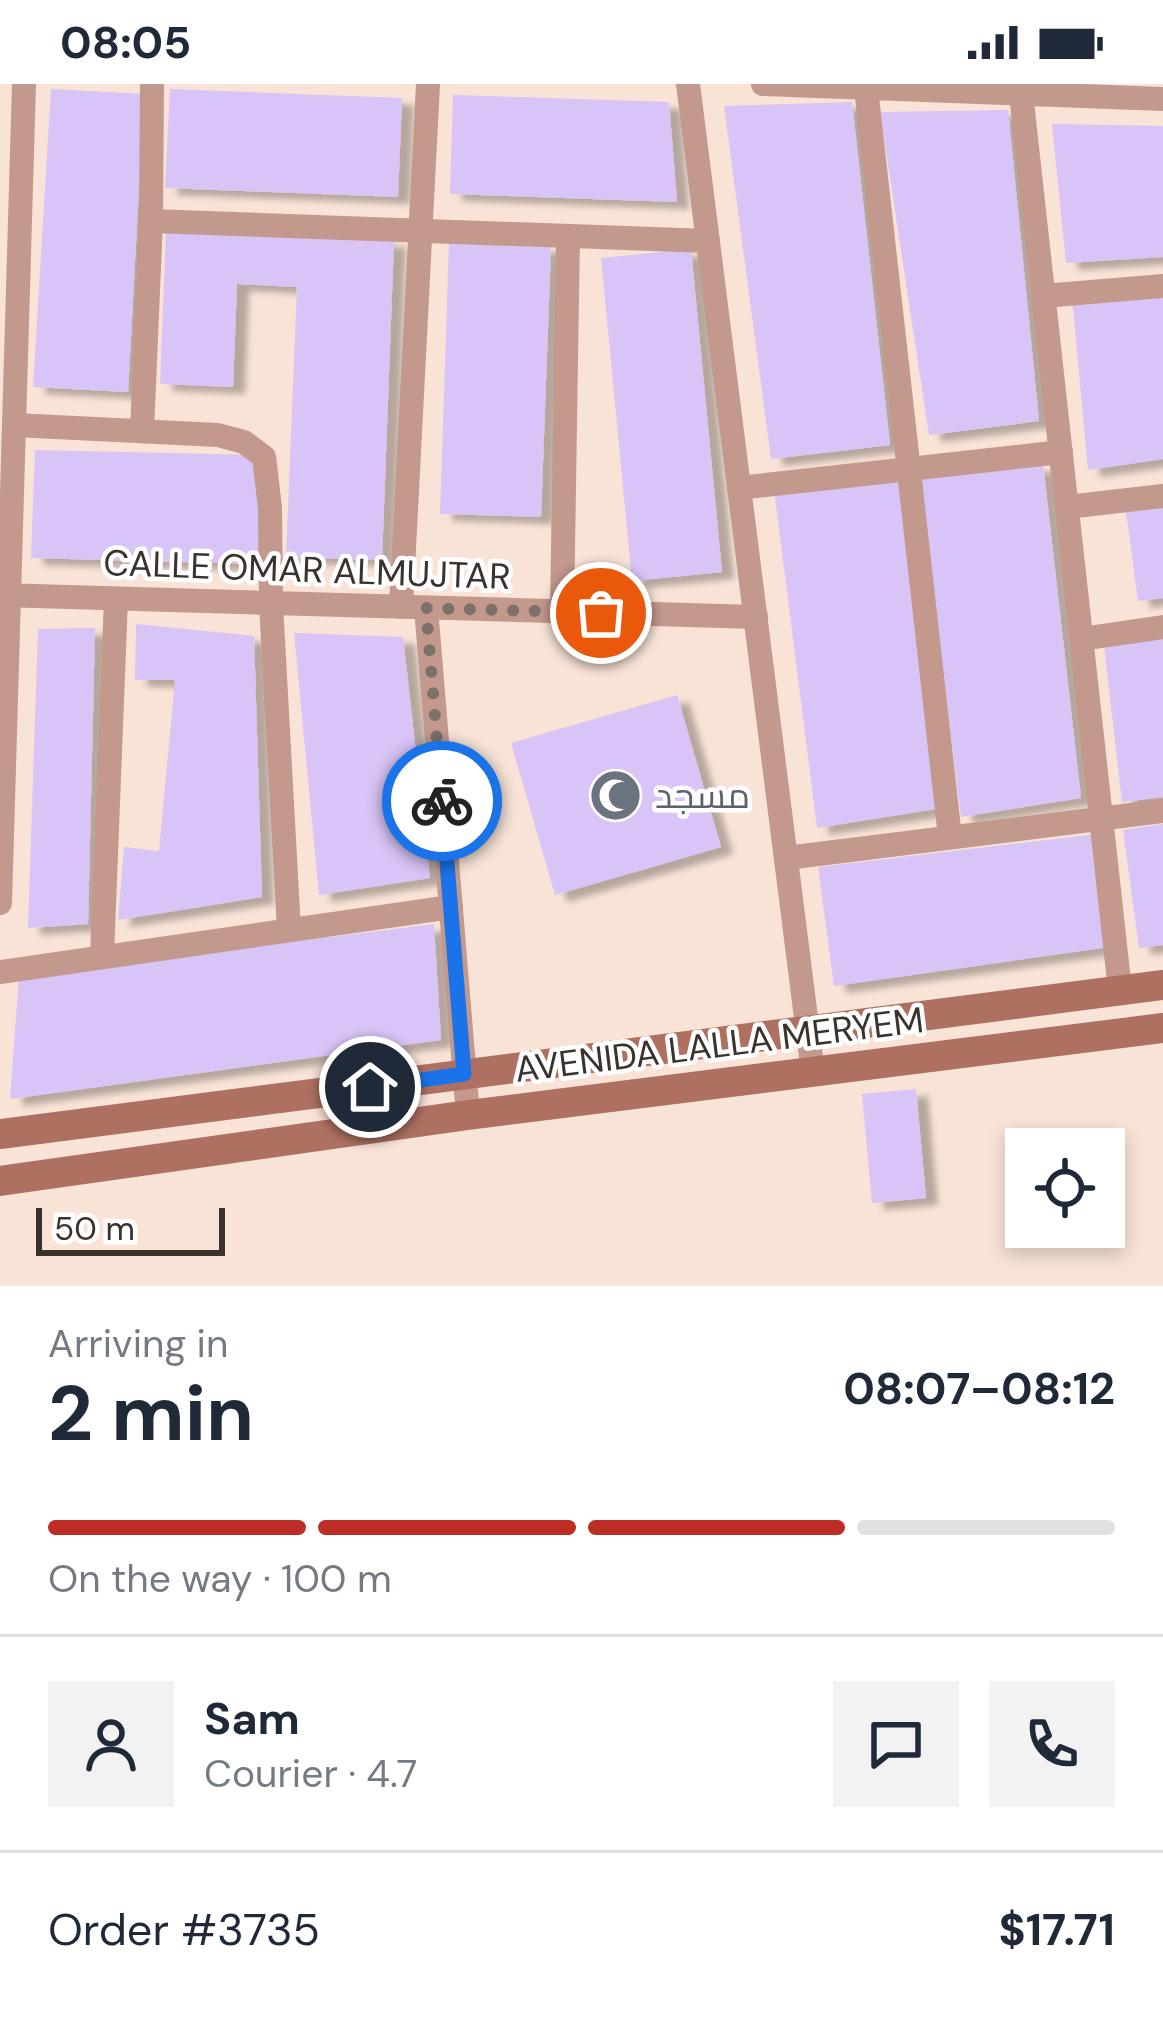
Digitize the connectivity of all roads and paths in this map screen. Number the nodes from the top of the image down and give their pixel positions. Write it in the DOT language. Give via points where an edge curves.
graph roads {
  1 [pos="25,84"];
  2 [pos="152,84"];
  3 [pos="428,84"];
  4 [pos="688,84"];
  5 [pos="763,84"];
  6 [pos="866,88"];
  7 [pos="1021,89"];
  8 [pos="1163,99"];
  9 [pos="151,221"];
  10 [pos="420,231"];
  11 [pos="568,236"];
  12 [pos="708,241"];
  13 [pos="1163,286"];
  14 [pos="1043,296"];
  15 [pos="14,425"];
  16 [pos="142,431"];
  17 [pos="1060,452"];
  18 [pos="909,469"];
  19 [pos="739,488"];
  20 [pos="1163,496"];
  21 [pos="1066,507"];
  22 [pos="5,596"];
  23 [pos="116,599"];
  24 [pos="271,604"];
  25 [pos="413,608"];
  26 [pos="562,612"];
  27 [pos="756,617"];
  28 [pos="1163,627"];
  29 [pos="1081,638"];
  30 [pos="1163,811"];
  31 [pos="1101,819"];
  32 [pos="950,837"];
  33 [pos="786,858"];
  34 [pos="0,903"];
  35 [pos="451,907"];
  36 [pos="289,930"];
  37 [pos="102,956"];
  38 [pos="0,972"];
  39 [pos="1163,985"];
  40 [pos="1120,990"];
  41 [pos="1163,1028"];
  42 [pos="808,1031"];
  43 [pos="813,1073"];
  44 [pos="464,1074"];
  45 [pos="468,1114"];
  46 [pos="0,1134"];
  47 [pos="0,1181"];
  1 -- 15 [label="street"];
  2 -- 9 [label="street"];
  3 -- 10 [label="street"];
  4 -- 12 [label="street"];
  5 -- 6 [label="street"];
  6 -- 7 [label="street"];
  6 -- 18 [label="street"];
  7 -- 8 [label="street"];
  7 -- 14 [label="street"];
  9 -- 10 [label="street"];
  9 -- 16 [label="street"];
  10 -- 11 [label="street"];
  10 -- 25 [label="street"];
  11 -- 12 [label="street"];
  11 -- 26 [label="street"];
  12 -- 19 [label="street"];
  13 -- 14 [label="street"];
  14 -- 17 [label="street"];
  15 -- 16 [label="street"];
  15 -- 22 [label="street"];
  16 -- 24 [label="street" via="232,437 264,457"];
  17 -- 18 [label="street"];
  17 -- 21 [label="street"];
  18 -- 19 [label="street"];
  18 -- 32 [label="street"];
  19 -- 27 [label="street"];
  20 -- 21 [label="street"];
  21 -- 29 [label="street"];
  22 -- 23 [label="street, CALLE OMAR ALMUJTAR"];
  22 -- 34 [label="street"];
  23 -- 24 [label="street, CALLE OMAR ALMUJTAR"];
  23 -- 37 [label="street"];
  24 -- 25 [label="street, CALLE OMAR ALMUJTAR"];
  24 -- 36 [label="street"];
  25 -- 26 [label="street, CALLE OMAR ALMUJTAR"];
  25 -- 35 [label="street"];
  26 -- 27 [label="street, CALLE OMAR ALMUJTAR"];
  27 -- 33 [label="street"];
  28 -- 29 [label="street"];
  29 -- 31 [label="street"];
  30 -- 31 [label="street"];
  31 -- 32 [label="street"];
  31 -- 40 [label="street"];
  32 -- 33 [label="street"];
  33 -- 42 [label="street"];
  35 -- 36 [label="street"];
  35 -- 44 [label="street"];
  36 -- 37 [label="street"];
  37 -- 38 [label="street"];
  39 -- 40 [label="street, AVENIDA LALLA MERYEM"];
  40 -- 42 [label="street, AVENIDA LALLA MERYEM"];
  41 -- 43 [label="street, AVENIDA LALLA MERYEM"];
  42 -- 43 [label="street"];
  42 -- 44 [label="street, AVENIDA LALLA MERYEM"];
  43 -- 45 [label="street, AVENIDA LALLA MERYEM"];
  44 -- 45 [label="street"];
  44 -- 46 [label="street, AVENIDA LALLA MERYEM"];
  45 -- 47 [label="street, AVENIDA LALLA MERYEM"];
}
